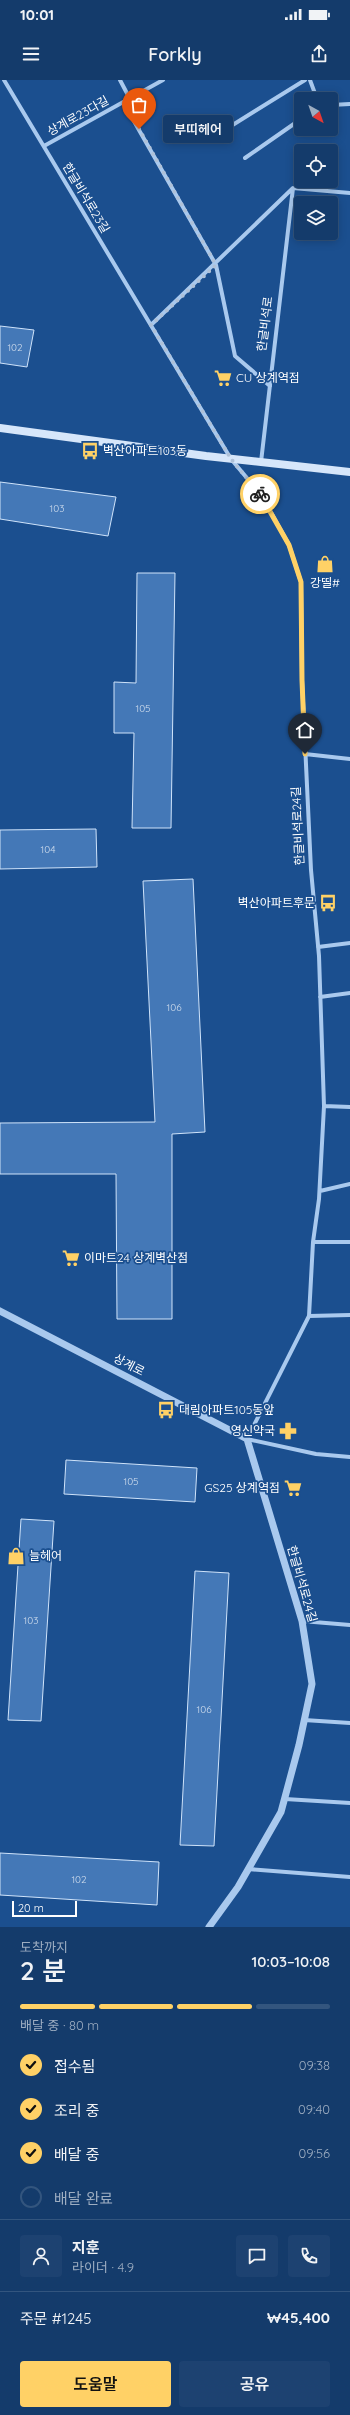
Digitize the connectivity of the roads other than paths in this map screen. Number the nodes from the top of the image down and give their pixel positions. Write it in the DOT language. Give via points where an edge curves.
graph roads {
  1 [pos="4,80"];
  2 [pos="120,80"];
  3 [pos="163,80"];
  4 [pos="305,80"];
  5 [pos="310,80"];
  6 [pos="314,92"];
  7 [pos="130,98"];
  8 [pos="123,102"];
  9 [pos="350,104"];
  10 [pos="338,105"];
  11 [pos="294,124"];
  12 [pos="232,126"];
  13 [pos="44,146"];
  14 [pos="245,158"];
  15 [pos="293,188"];
  16 [pos="350,193"];
  17 [pos="216,265"];
  18 [pos="151,325"];
  19 [pos="270,386"];
  20 [pos="0,428"];
  21 [pos="231,459"];
  22 [pos="261,462"];
  23 [pos="350,472"];
  24 [pos="305,754"];
  25 [pos="350,759"];
  26 [pos="350,943"];
  27 [pos="318,947"];
  28 [pos="350,993"];
  29 [pos="320,997"];
  30 [pos="324,1106"];
  31 [pos="350,1107"];
  32 [pos="350,1184"];
  33 [pos="320,1191"];
  34 [pos="313,1242"];
  35 [pos="350,1242"];
  36 [pos="0,1311"];
  37 [pos="350,1315"];
  38 [pos="309,1316"];
  39 [pos="247,1439"];
  40 [pos="350,1457"];
  41 [pos="302,1621"];
  42 [pos="350,1625"];
  43 [pos="304,1720"];
  44 [pos="350,1723"];
  45 [pos="285,1799"];
  46 [pos="350,1803"];
  47 [pos="248,1869"];
  48 [pos="350,1877"];
  49 [pos="209,1927"];
  1 -- 13 [label="street, 한글비석로23길"];
  2 -- 7 [label="street"];
  3 -- 7 [label="street, 상계로23다길"];
  4 -- 12 [label="street"];
  5 -- 6 [label="street"];
  7 -- 8 [label="street, 상계로23다길"];
  8 -- 13 [label="street, 상계로23다길"];
  8 -- 17 [label="street"];
  9 -- 10 [label="street"];
  11 -- 14 [label="street"];
  13 -- 18 [label="street, 한글비석로23길"];
  15 -- 16 [label="street"];
  15 -- 17 [label="street"];
  15 -- 19 [label="street, 한글비석로"];
  17 -- 18 [label="street"];
  17 -- 19 [label="street" via="235,356"];
  18 -- 21 [label="street, 한글비석로23길"];
  19 -- 22 [label="street, 한글비석로"];
  20 -- 21 [label="main road"];
  21 -- 22 [label="main road"];
  21 -- 24 [label="street, 한글비석로24길" via="262,496 289,545 301,582"];
  22 -- 23 [label="main road"];
  24 -- 25 [label="street"];
  24 -- 27 [label="street, 한글비석로24길"];
  26 -- 27 [label="street"];
  27 -- 29 [label="street, 한글비석로24길"];
  28 -- 29 [label="street"];
  29 -- 30 [label="street, 한글비석로24길"];
  30 -- 31 [label="street"];
  30 -- 33 [label="street, 한글비석로24길"];
  32 -- 33 [label="street"];
  33 -- 34 [label="street, 한글비석로24길"];
  34 -- 35 [label="street"];
  34 -- 38 [label="street, 한글비석로24길"];
  36 -- 39 [label="street, 상계로"];
  37 -- 38 [label="street"];
  38 -- 39 [label="street, 한글비석로24길"];
  39 -- 40 [label="street" via="316,1454"];
  39 -- 41 [label="street, 한글비석로24길"];
  41 -- 42 [label="street"];
  41 -- 43 [label="street, 한글비석로24길" via="312,1684"];
  43 -- 44 [label="street"];
  43 -- 45 [label="street, 한글비석로24길"];
  45 -- 46 [label="street"];
  45 -- 47 [label="street, 한글비석로24길" via="281,1812"];
  47 -- 48 [label="street"];
  47 -- 49 [label="street, 한글비석로24길"];
}
